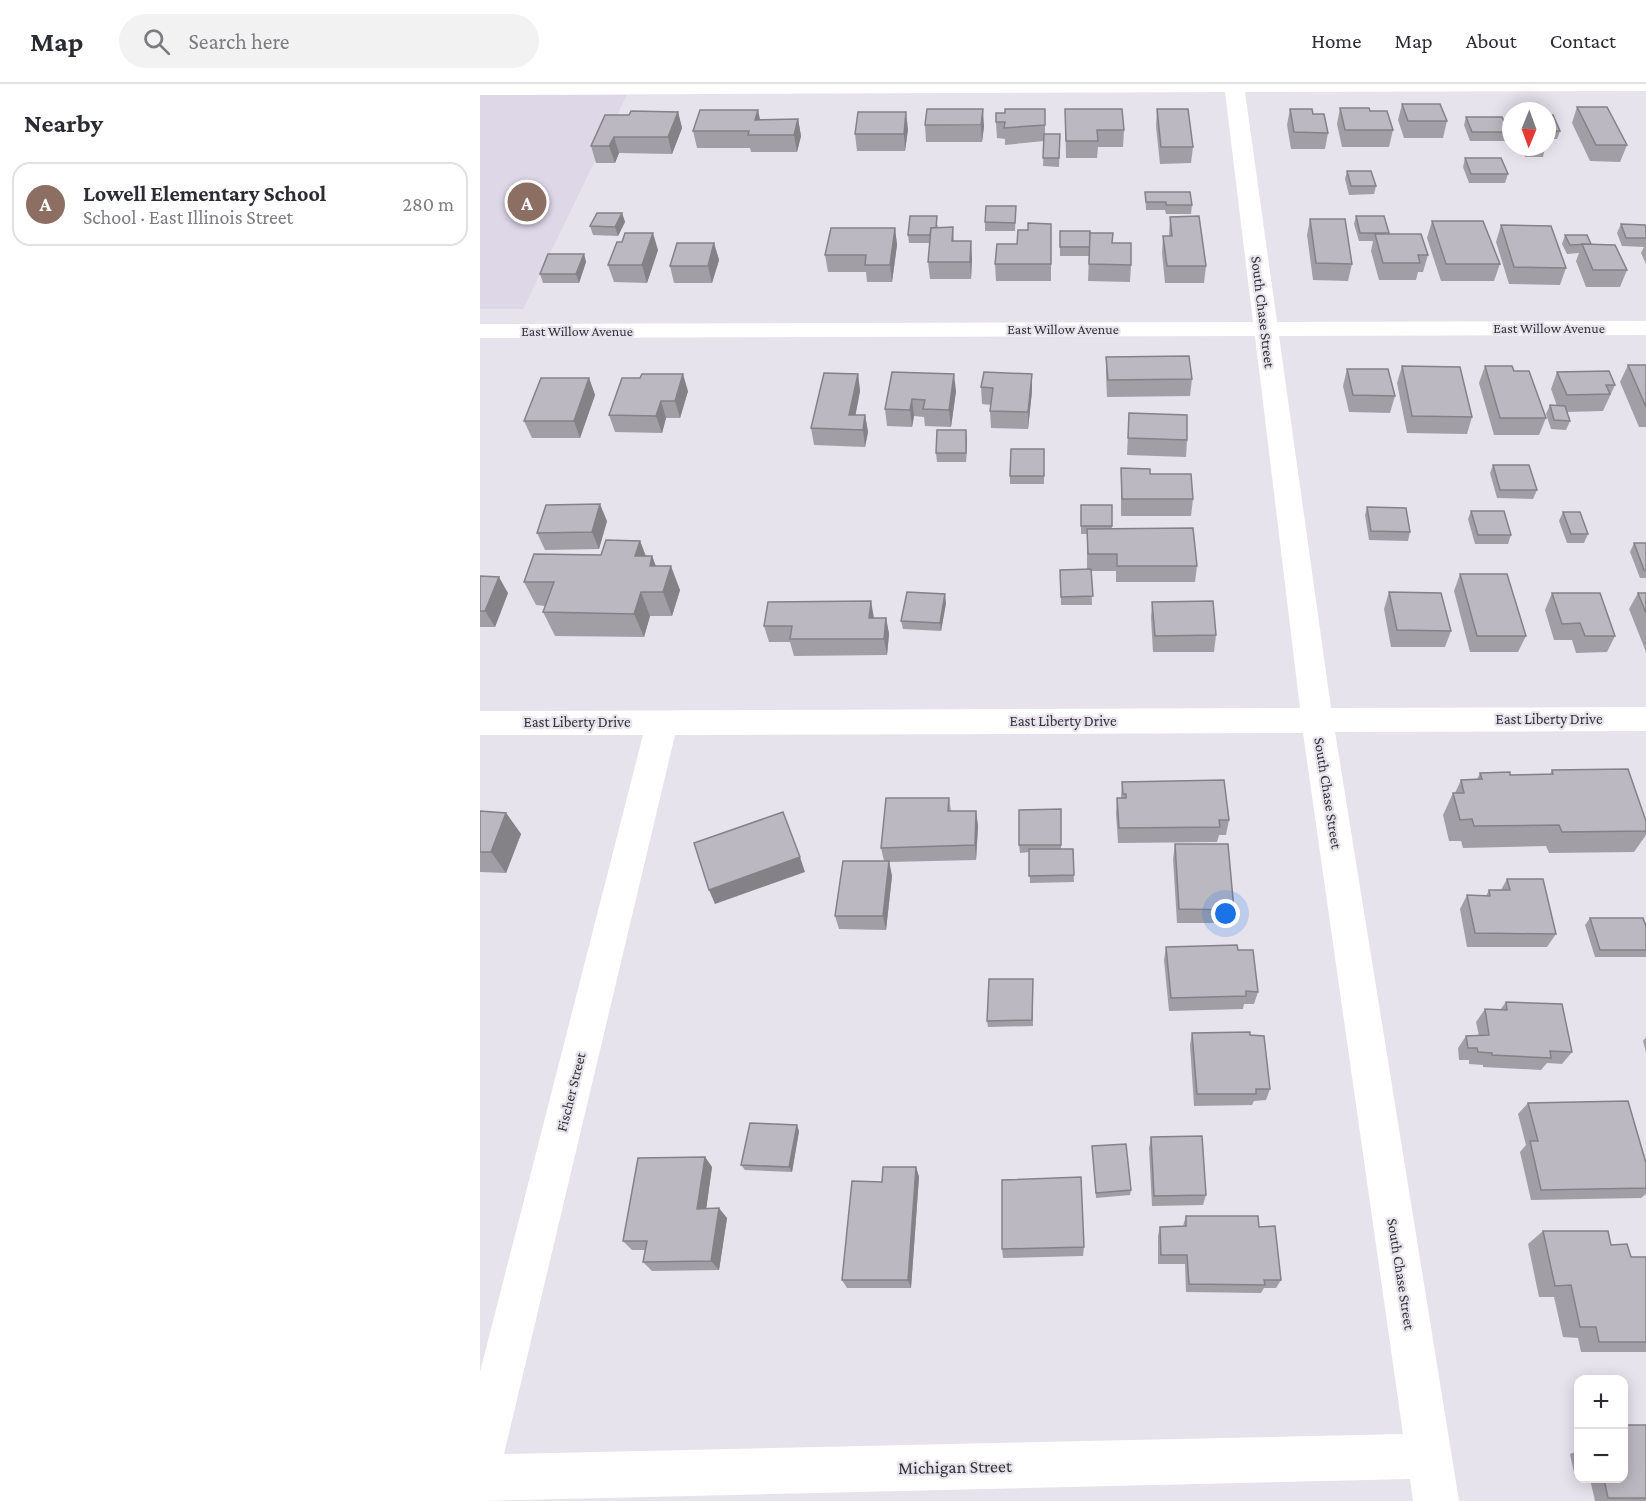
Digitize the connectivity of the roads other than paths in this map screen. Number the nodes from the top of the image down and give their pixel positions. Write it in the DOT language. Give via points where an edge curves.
graph roads {
  1 [pos="1234,85"];
  2 [pos="1640,85"];
  3 [pos="480,88"];
  4 [pos="1646,106"];
  5 [pos="1646,328"];
  6 [pos="1266,329"];
  7 [pos="480,331"];
  8 [pos="1646,719"];
  9 [pos="1317,720"];
  10 [pos="662,722"];
  11 [pos="480,723"];
  12 [pos="1429,1456"];
  13 [pos="480,1461"];
  14 [pos="480,1478"];
  15 [pos="1436,1501"];
  1 -- 2 [label="street"];
  1 -- 3 [label="street"];
  1 -- 6 [label="street, South Chase Street"];
  2 -- 4 [label="street"];
  5 -- 6 [label="street, East Willow Avenue"];
  6 -- 7 [label="street, East Willow Avenue"];
  6 -- 9 [label="street, South Chase Street"];
  8 -- 9 [label="street, East Liberty Drive"];
  9 -- 10 [label="street, East Liberty Drive"];
  9 -- 12 [label="street, South Chase Street"];
  10 -- 11 [label="street, East Liberty Drive"];
  10 -- 13 [label="street, Fischer Street"];
  12 -- 14 [label="street, Michigan Street"];
  12 -- 15 [label="street, South Chase Street"];
}
